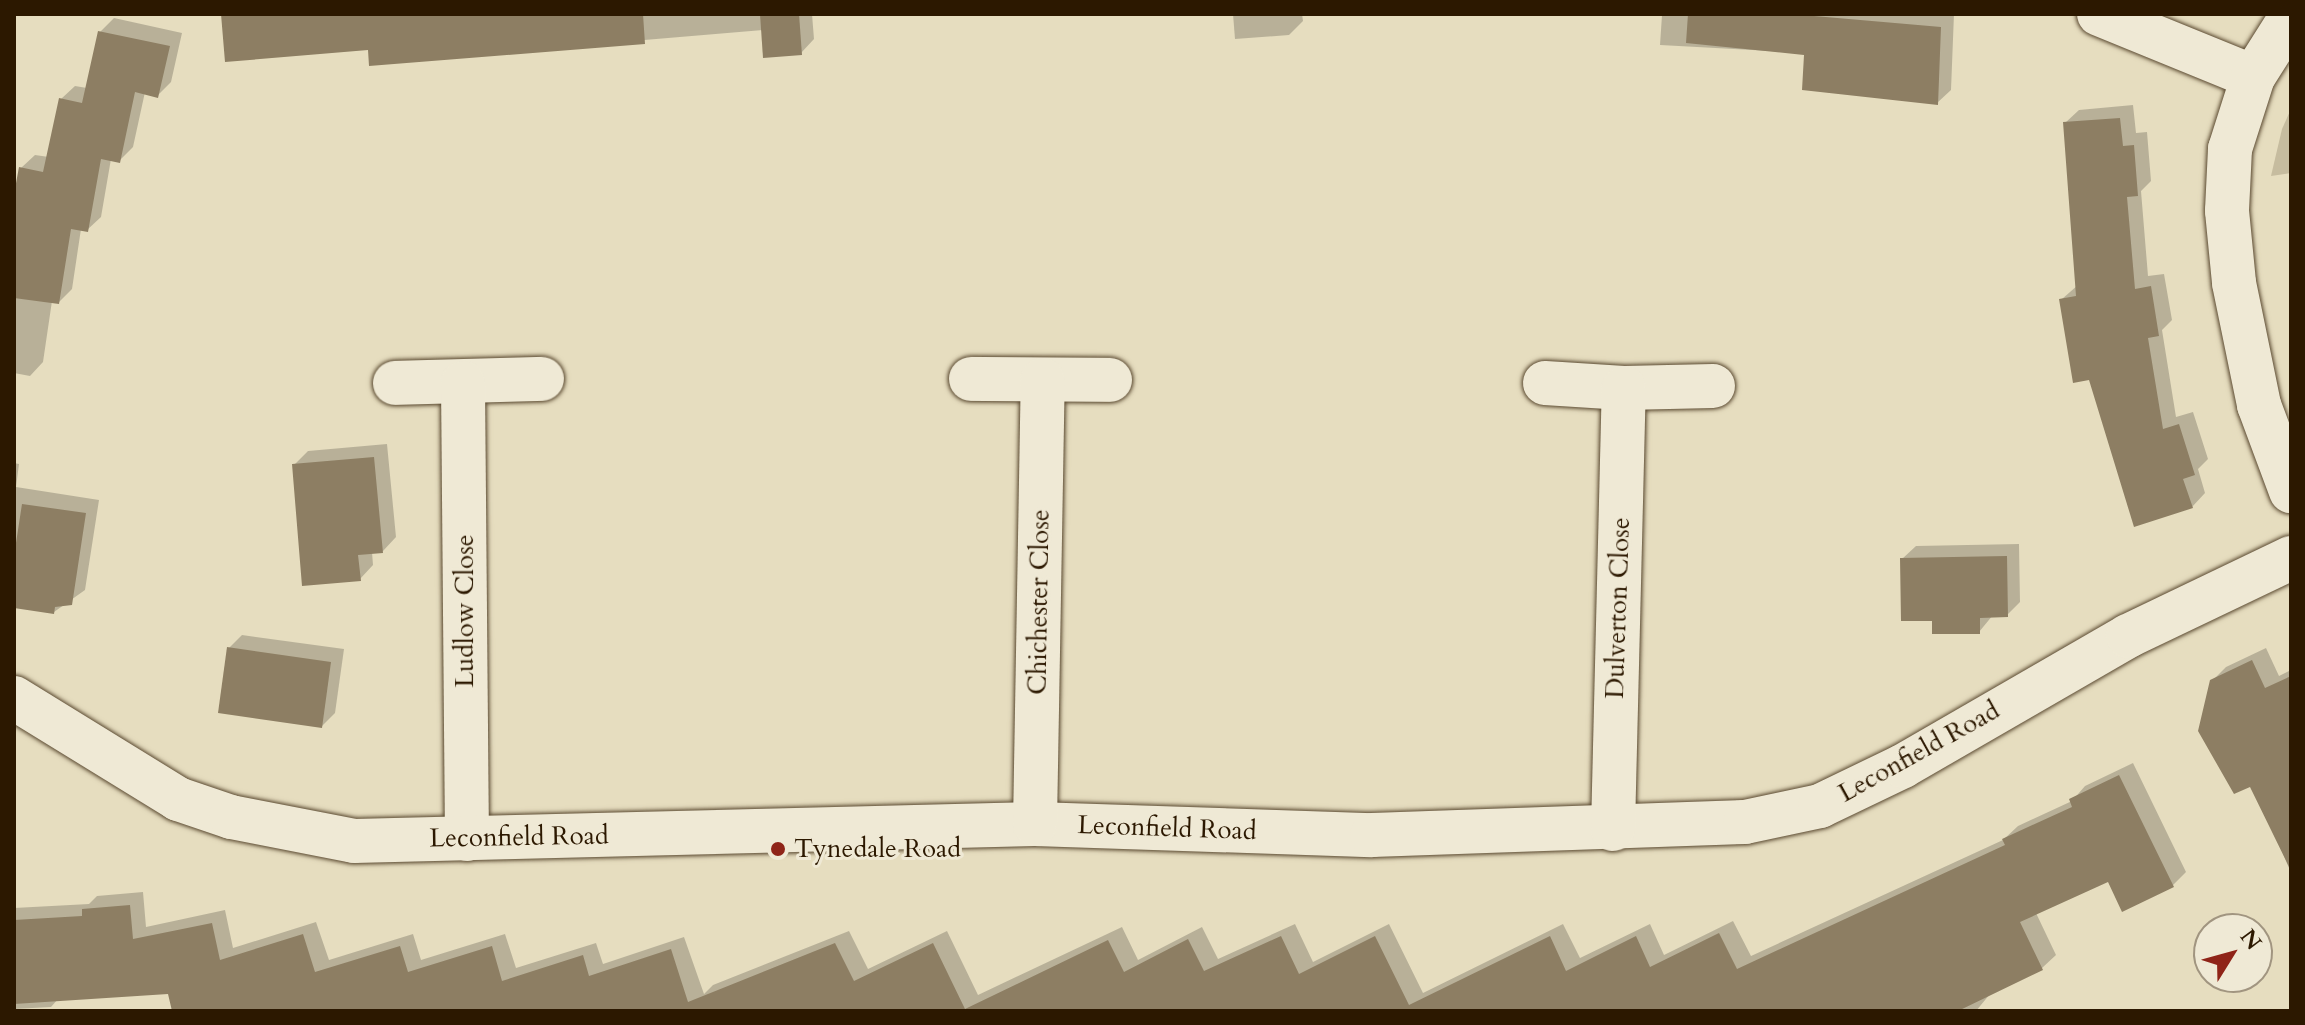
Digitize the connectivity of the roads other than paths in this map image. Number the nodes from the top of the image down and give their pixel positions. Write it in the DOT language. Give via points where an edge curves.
graph roads {
  1 [pos="2099,14"];
  2 [pos="2291,17"];
  3 [pos="2253,77"];
  4 [pos="542,379"];
  5 [pos="971,379"];
  6 [pos="1043,380"];
  7 [pos="1110,380"];
  8 [pos="395,383"];
  9 [pos="463,383"];
  10 [pos="1545,383"];
  11 [pos="1713,386"];
  12 [pos="1624,388"];
  13 [pos="2291,491"];
  14 [pos="2291,558"];
  15 [pos="14,698"];
  16 [pos="1035,824"];
  17 [pos="1613,829"];
  18 [pos="467,839"];
  1 -- 3 [label="street"];
  2 -- 3 [label="street"];
  3 -- 13 [label="street" via="2230,149 2227,211 2234,283 2259,405"];
  4 -- 9 [label="street"];
  5 -- 6 [label="street"];
  6 -- 7 [label="street"];
  6 -- 16 [label="street, Chichester Close"];
  8 -- 9 [label="street"];
  9 -- 18 [label="street, Ludlow Close"];
  10 -- 12 [label="street"];
  11 -- 12 [label="street"];
  12 -- 17 [label="street, Dulverton Close"];
  14 -- 17 [label="street, Leconfield Road" via="2128,636 1903,766 1820,806 1745,822"];
  15 -- 18 [label="street, Leconfield Road" via="178,799 231,817 354,841"];
  16 -- 17 [label="street, Leconfield Road" via="1372,835"];
  16 -- 18 [label="street, Leconfield Road"];
}
